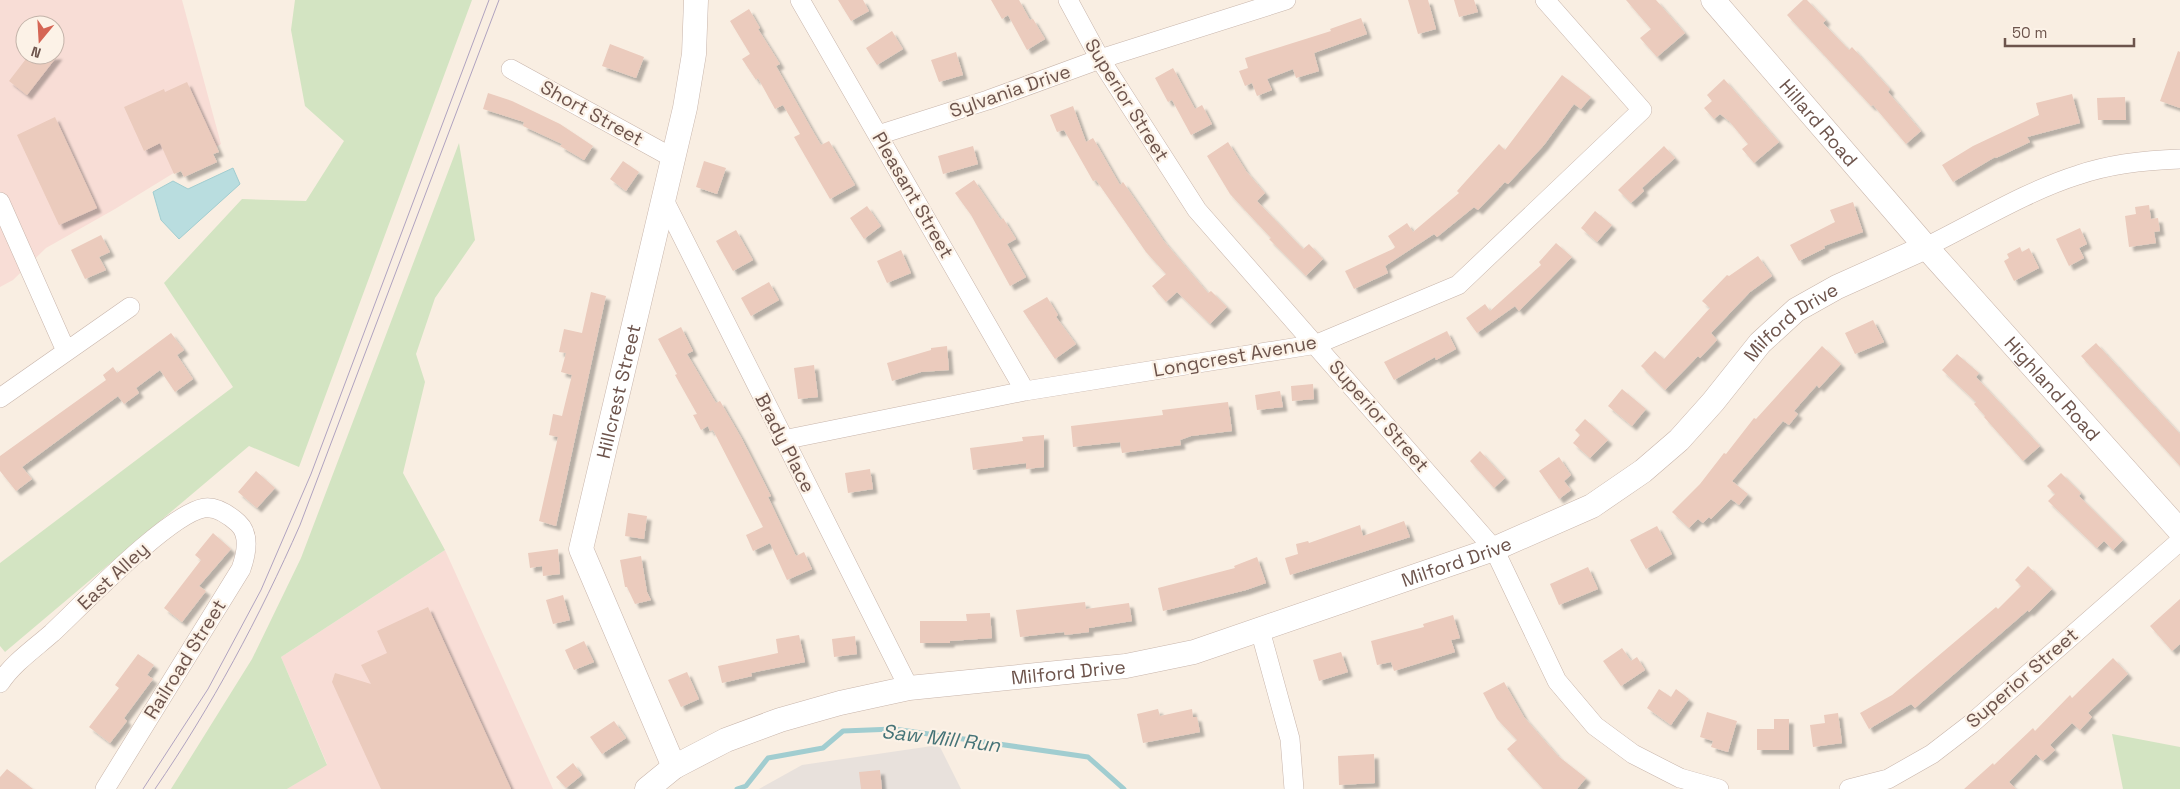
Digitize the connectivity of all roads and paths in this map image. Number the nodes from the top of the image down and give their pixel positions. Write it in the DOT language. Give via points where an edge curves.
graph roads {
  1 [pos="696,0"];
  2 [pos="800,0"];
  3 [pos="1068,0"];
  4 [pos="1286,0"];
  5 [pos="1545,0"];
  6 [pos="1713,0"];
  7 [pos="1100,59"];
  8 [pos="511,69"];
  9 [pos="878,135"];
  10 [pos="673,158"];
  11 [pos="2180,159"];
  12 [pos="663,198"];
  13 [pos="0,202"];
  14 [pos="1926,247"];
  15 [pos="130,307"];
  16 [pos="1317,344"];
  17 [pos="66,351"];
  18 [pos="1025,391"];
  19 [pos="0,398"];
  20 [pos="783,440"];
  21 [pos="240,524"];
  22 [pos="2180,531"];
  23 [pos="2180,542"];
  24 [pos="1494,548"];
  25 [pos="1260,630"];
  26 [pos="0,683"];
  27 [pos="909,688"];
  28 [pos="674,767"];
  29 [pos="105,789"];
  30 [pos="647,789"];
  31 [pos="1294,789"];
  32 [pos="1719,789"];
  33 [pos="1849,789"];
  1 -- 10 [label="street, Hillcrest Street" via="694,54 686,108"];
  2 -- 9 [label="street, Pleasant Street"];
  3 -- 7 [label="street, Superior Street"];
  4 -- 7 [label="street, Sylvania Drive"];
  5 -- 16 [label="street, Longcrest Avenue" via="1642,110 1458,285"];
  6 -- 14 [label="street, Hillard Road"];
  7 -- 9 [label="street, Sylvania Drive" via="988,100"];
  7 -- 16 [label="street, Superior Street" via="1197,210"];
  8 -- 10 [label="street, Short Street"];
  9 -- 18 [label="street, Pleasant Street"];
  10 -- 12 [label="street, Hillcrest Street"];
  11 -- 14 [label="street, Milford Drive" via="2122,165 2078,175"];
  12 -- 20 [label="street, Brady Place"];
  12 -- 28 [label="street, Hillcrest Street" via="581,550"];
  13 -- 17 [label="street"];
  14 -- 22 [label="street, Highland Road"];
  14 -- 24 [label="street, Milford Drive" via="1837,287 1796,310 1760,342 1679,440 1643,471 1592,506"];
  15 -- 17 [label="street"];
  16 -- 18 [label="street, Longcrest Avenue"];
  16 -- 24 [label="street, Superior Street"];
  17 -- 19 [label="street"];
  18 -- 20 [label="street, Longcrest Avenue"];
  20 -- 27 [label="street, Brady Place"];
  21 -- 26 [label="street, East Alley" via="225,512 206,507 191,512 153,539"];
  21 -- 29 [label="street, Railroad Street" via="246,540 246,555 241,569"];
  23 -- 33 [label="street, Superior Street" via="1971,724 1932,754 1888,779"];
  24 -- 25 [label="street, Milford Drive"];
  24 -- 32 [label="street, Superior Street" via="1557,681 1595,726 1633,754 1680,778"];
  25 -- 27 [label="street, Milford Drive" via="1194,652 1126,666"];
  25 -- 31 [label="street" via="1290,739"];
  27 -- 28 [label="street, Milford Drive" via="780,720 726,740"];
  28 -- 30 [label="street, Milford Drive"];
}
